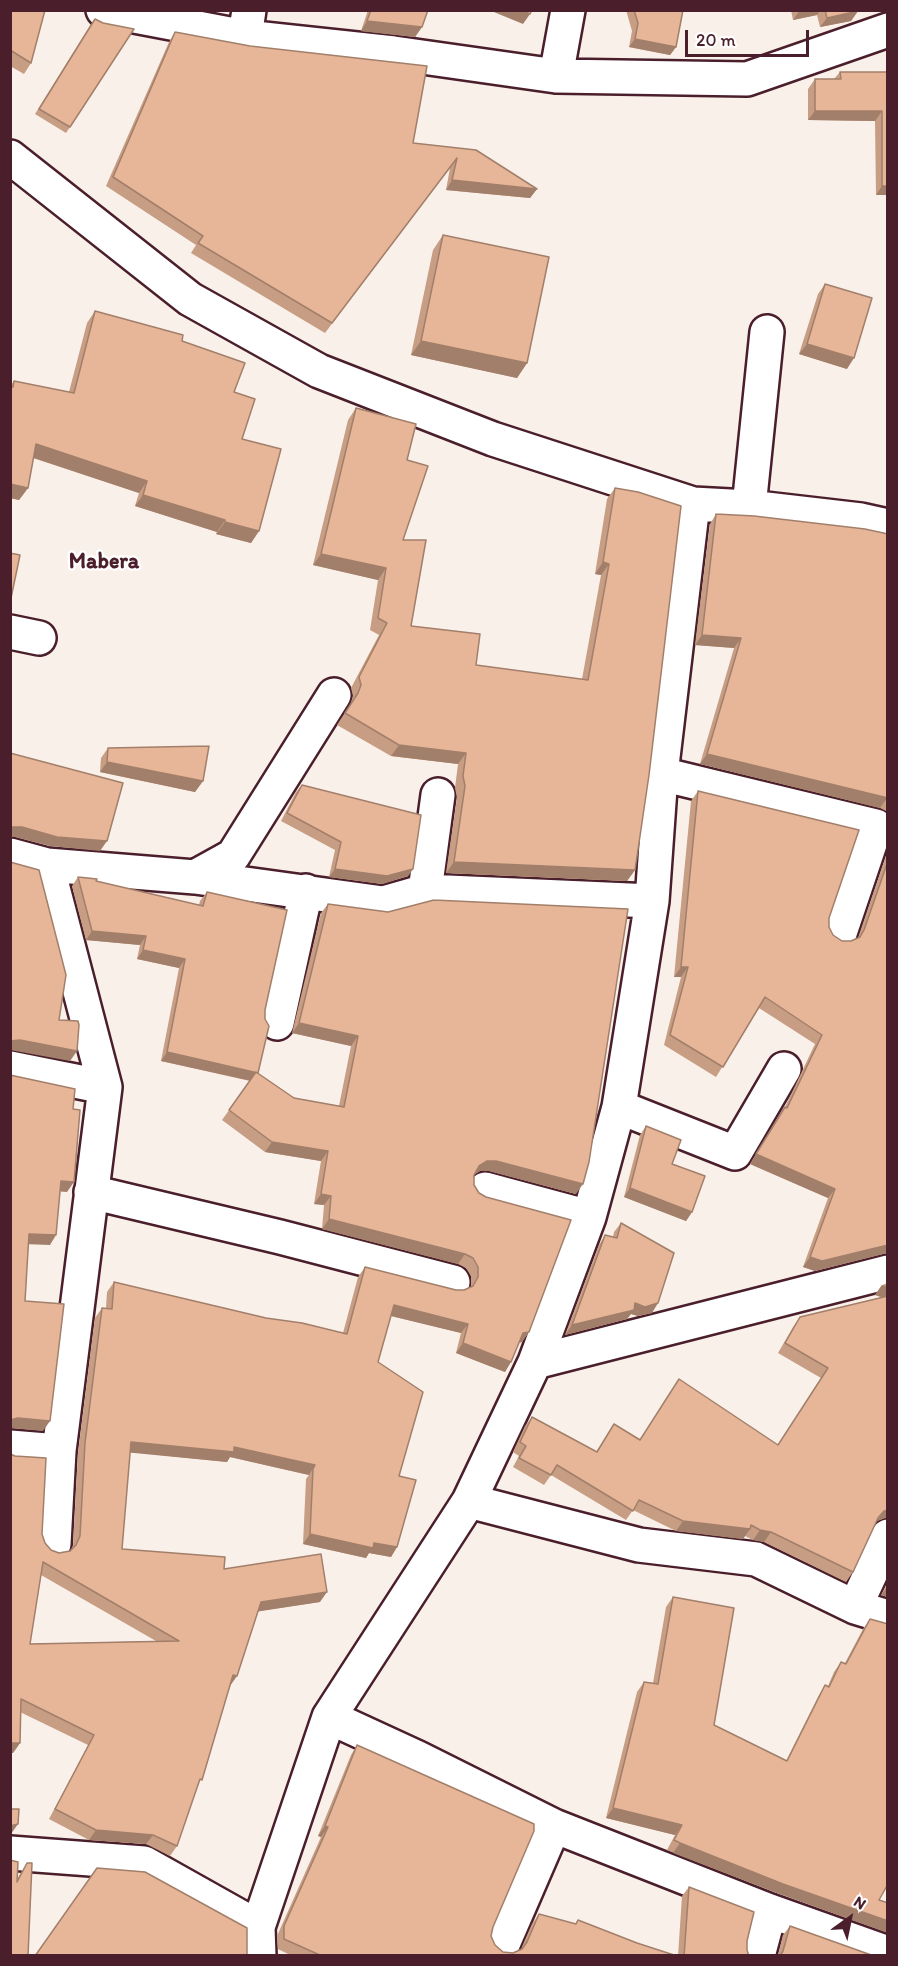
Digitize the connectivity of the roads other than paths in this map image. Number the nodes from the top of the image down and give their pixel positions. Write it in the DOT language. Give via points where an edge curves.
graph roads {
  1 [pos="103,10"];
  2 [pos="568,10"];
  3 [pos="247,24"];
  4 [pos="888,30"];
  5 [pos="556,76"];
  6 [pos="10,157"];
  7 [pos="767,332"];
  8 [pos="693,504"];
  9 [pos="749,507"];
  10 [pos="888,526"];
  11 [pos="334,694"];
  12 [pos="661,774"];
  13 [pos="438,795"];
  14 [pos="10,855"];
  15 [pos="47,865"];
  16 [pos="195,877"];
  17 [pos="306,891"];
  18 [pos="425,891"];
  19 [pos="652,902"];
  20 [pos="840,933"];
  21 [pos="277,1023"];
  22 [pos="10,1068"];
  23 [pos="784,1069"];
  24 [pos="105,1087"];
  25 [pos="619,1107"];
  26 [pos="485,1189"];
  27 [pos="91,1192"];
  28 [pos="589,1216"];
  29 [pos="888,1272"];
  30 [pos="453,1282"];
  31 [pos="535,1362"];
  32 [pos="10,1447"];
  33 [pos="59,1451"];
  34 [pos="469,1500"];
  35 [pos="888,1536"];
  36 [pos="54,1544"];
  37 [pos="855,1607"];
  38 [pos="888,1617"];
  39 [pos="329,1717"];
  40 [pos="554,1826"];
  41 [pos="10,1853"];
  42 [pos="770,1911"];
  43 [pos="259,1941"];
  44 [pos="503,1944"];
  45 [pos="888,1953"];
  46 [pos="758,1956"];
  1 -- 3 [label="street"];
  2 -- 5 [label="street"];
  3 -- 5 [label="street" via="394,53"];
  4 -- 5 [label="street" via="747,79"];
  6 -- 8 [label="street" via="190,299 319,371 493,439"];
  7 -- 9 [label="street"];
  8 -- 9 [label="street"];
  8 -- 12 [label="street"];
  9 -- 10 [label="street"];
  11 -- 16 [label="street" via="233,856"];
  12 -- 19 [label="street"];
  12 -- 20 [label="street" via="876,826"];
  13 -- 18 [label="street"];
  14 -- 15 [label="street"];
  15 -- 16 [label="street"];
  15 -- 24 [label="street"];
  16 -- 17 [label="street"];
  17 -- 18 [label="street" via="383,903"];
  17 -- 21 [label="street"];
  18 -- 19 [label="street"];
  19 -- 25 [label="street"];
  22 -- 24 [label="street"];
  23 -- 25 [label="street" via="735,1153"];
  24 -- 27 [label="street"];
  25 -- 28 [label="street"];
  26 -- 28 [label="street"];
  27 -- 30 [label="street"];
  27 -- 33 [label="street"];
  28 -- 31 [label="street"];
  29 -- 31 [label="street"];
  31 -- 34 [label="street"];
  32 -- 33 [label="street"];
  33 -- 36 [label="street"];
  34 -- 37 [label="street" via="639,1545 756,1559"];
  34 -- 39 [label="street"];
  35 -- 37 [label="street"];
  37 -- 38 [label="street"];
  39 -- 40 [label="street"];
  39 -- 43 [label="street"];
  40 -- 42 [label="street"];
  40 -- 44 [label="street"];
  41 -- 43 [label="street" via="144,1863"];
  42 -- 45 [label="street"];
  42 -- 46 [label="street"];
}
